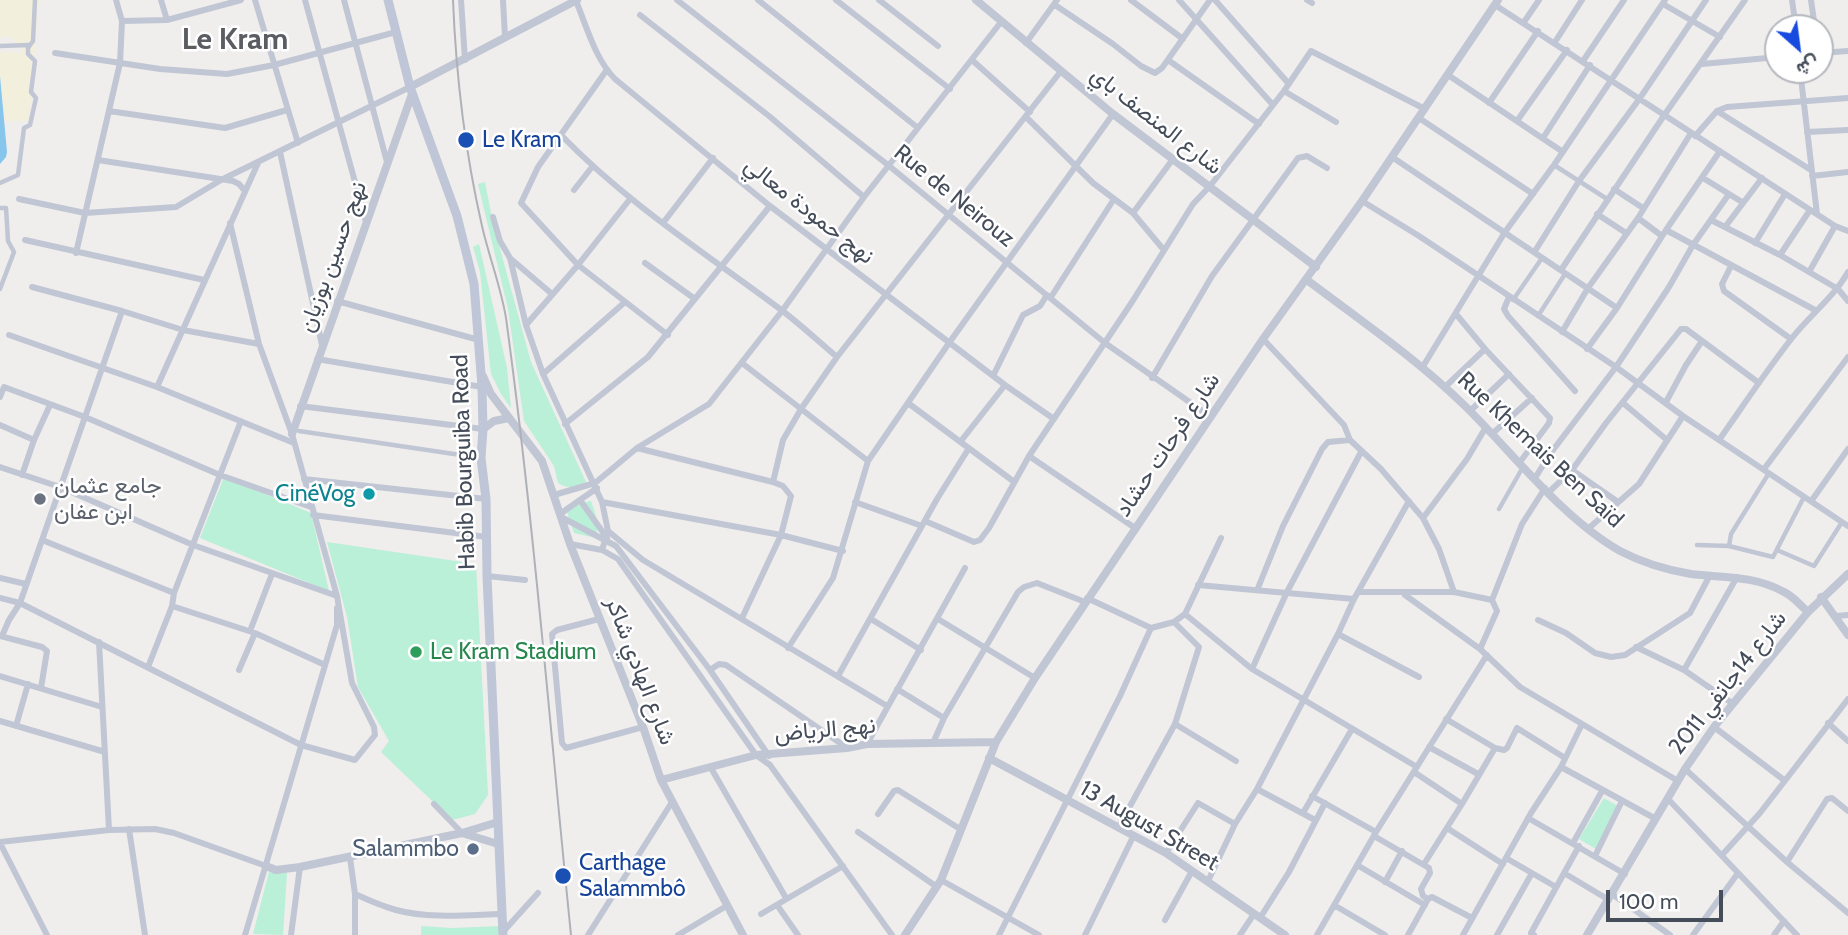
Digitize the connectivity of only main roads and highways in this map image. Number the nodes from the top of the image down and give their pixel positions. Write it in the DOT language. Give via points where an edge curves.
graph roads {
  1 [pos="388,0"];
  2 [pos="503,934"];
  1 -- 2 [label="main road, Habib Bourguiba Road" via="411,91 472,270 484,429 481,458"];
}
